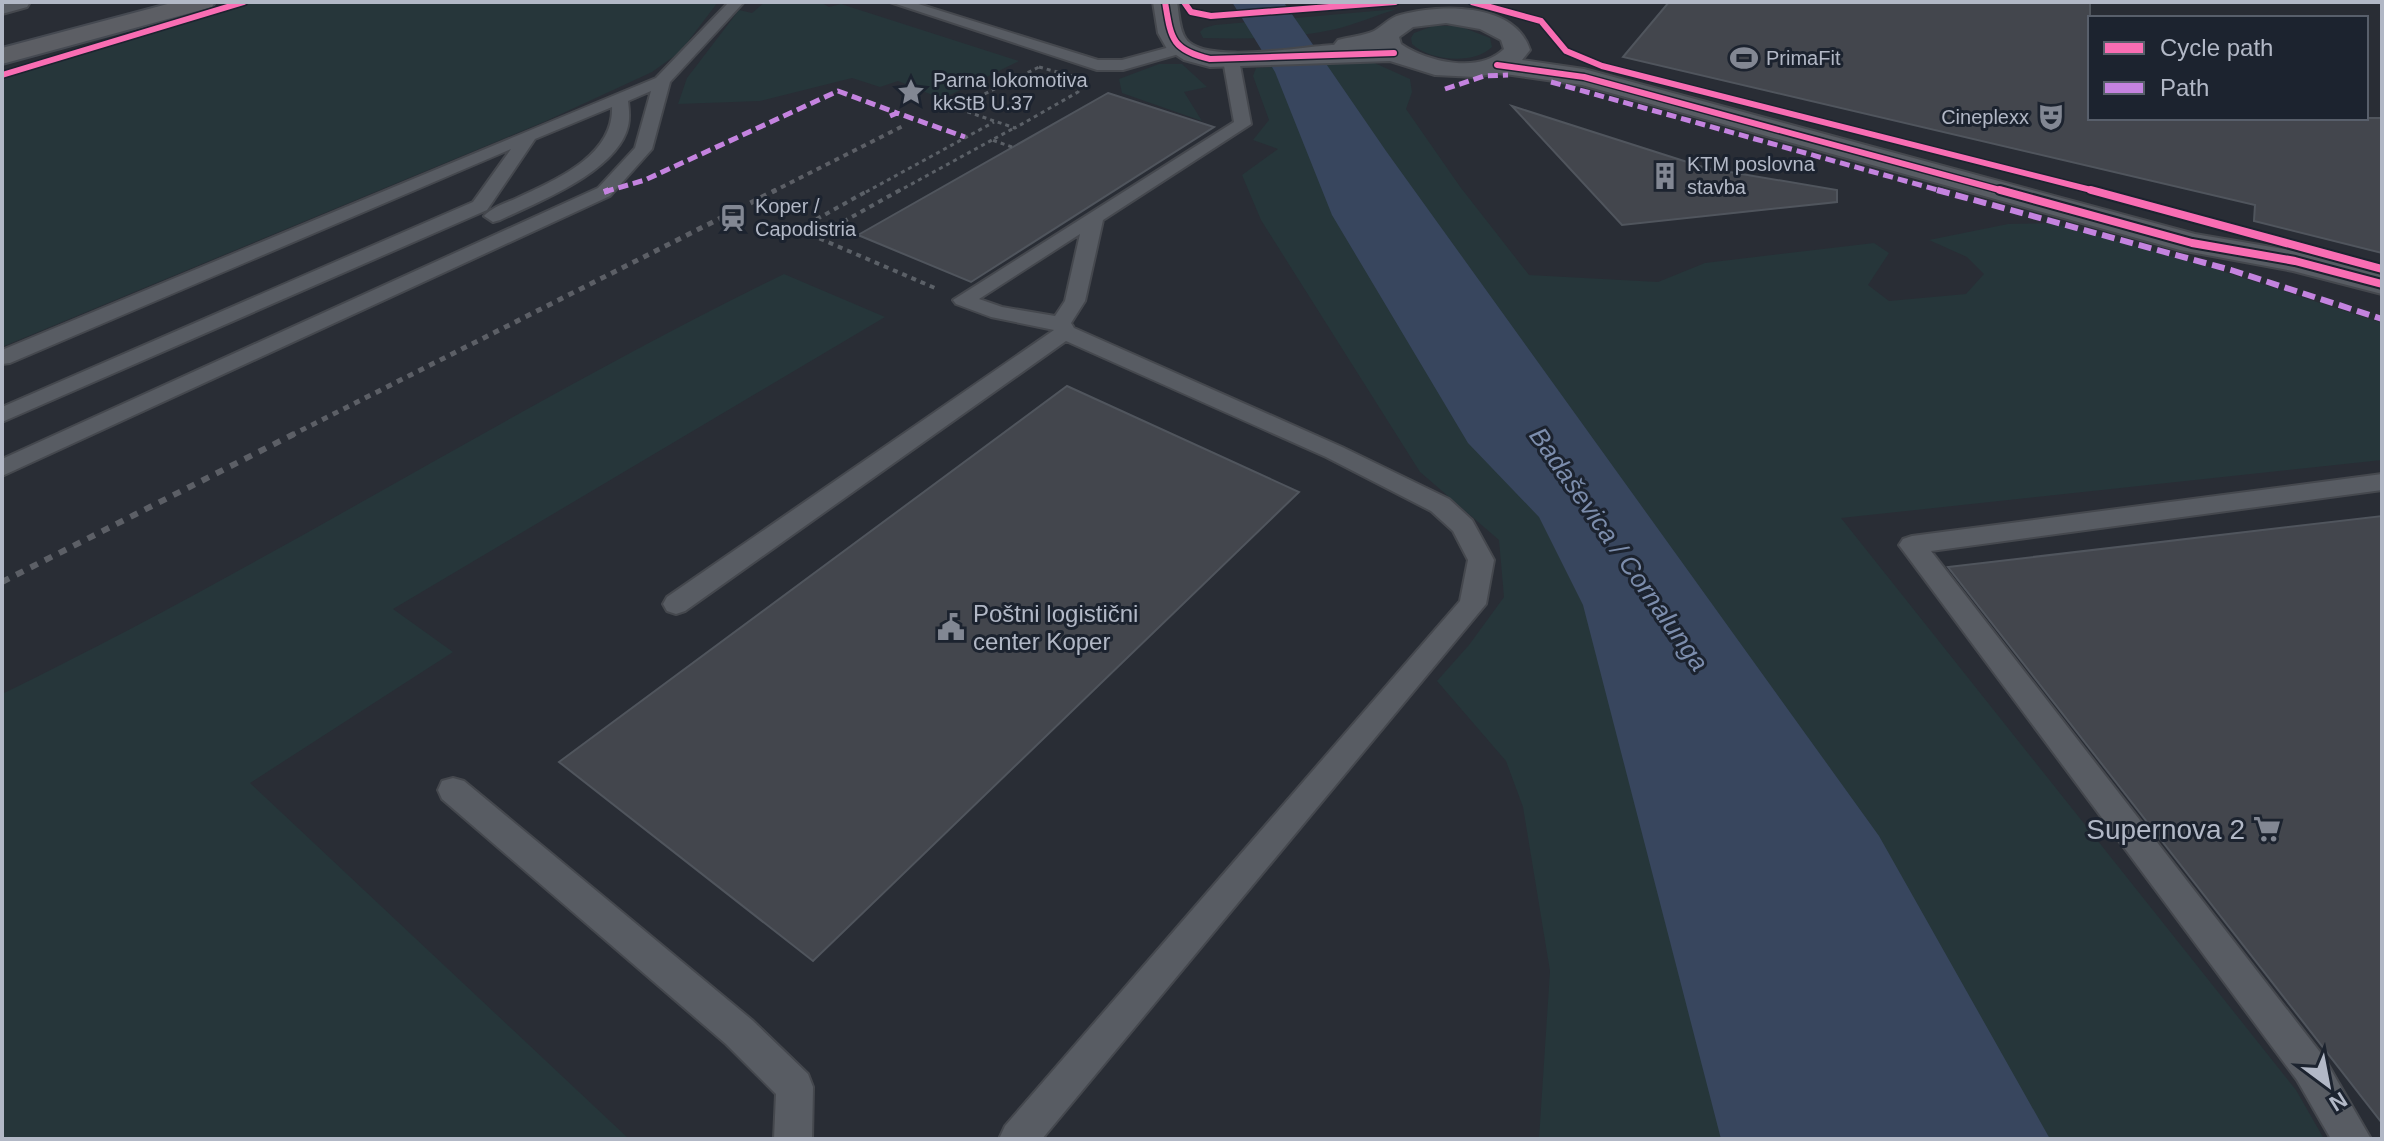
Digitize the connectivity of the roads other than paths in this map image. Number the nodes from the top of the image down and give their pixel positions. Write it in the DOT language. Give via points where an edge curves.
graph roads {
  1 [pos="18,2"];
  2 [pos="140,2"];
  3 [pos="203,2"];
  4 [pos="737,2"];
  5 [pos="897,2"];
  6 [pos="1512,2"];
  7 [pos="1525,2"];
  8 [pos="1161,3"];
  9 [pos="2,7"];
  10 [pos="1463,18"];
  11 [pos="2,38"];
  12 [pos="1390,44"];
  13 [pos="1507,48"];
  14 [pos="1181,49"];
  15 [pos="2,56"];
  16 [pos="1231,60"];
  17 [pos="662,81"];
  18 [pos="620,98"];
  19 [pos="529,135"];
  20 [pos="493,216"];
  21 [pos="1094,217"];
  22 [pos="2192,243"];
  23 [pos="2382,284"];
  24 [pos="2382,305"];
  25 [pos="1063,328"];
  26 [pos="2,358"];
  27 [pos="2,415"];
  28 [pos="2,468"];
  29 [pos="2382,482"];
  30 [pos="676,604"];
  31 [pos="453,790"];
  32 [pos="793,1139"];
  33 [pos="1018,1139"];
  34 [pos="2352,1139"];
  1 -- 9 [label="street"];
  2 -- 11 [label="highway"];
  3 -- 15 [label="highway"];
  4 -- 17 [label="lane"];
  5 -- 14 [label="lane" via="1097,65 1123,65"];
  6 -- 10 [label="street"];
  7 -- 13 [label="street" via="1506,24"];
  8 -- 14 [label="street" via="1171,39"];
  10 -- 12 [label="street" via="1413,19 1396,26"];
  10 -- 13 [label="street" via="1487,22"];
  12 -- 13 [label="street" via="1434,67 1466,69"];
  12 -- 16 [label="street"];
  13 -- 22 [label="street" via="1584,77"];
  14 -- 16 [label="street"];
  16 -- 21 [label="lane" via="1243,124"];
  17 -- 18 [label="lane"];
  17 -- 28 [label="lane" via="643,149 604,192"];
  18 -- 19 [label="lane"];
  18 -- 20 [label="lane" via="620,126 614,139 585,167"];
  19 -- 26 [label="lane"];
  19 -- 27 [label="lane" via="480,206"];
  21 -- 25 [label="lane" via="1075,301"];
  21 -- 25 [label="lane" via="963,300"];
  22 -- 23 [label="street" via="2295,261"];
  22 -- 24 [label="street" via="2283,277"];
  25 -- 30 [label="lane"];
  25 -- 33 [label="lane" via="1440,505 1463,526 1481,560 1473,604"];
  29 -- 34 [label="lane" via="1912,545 2310,1068"];
  31 -- 32 [label="lane" via="739,1032 795,1087"];
}
